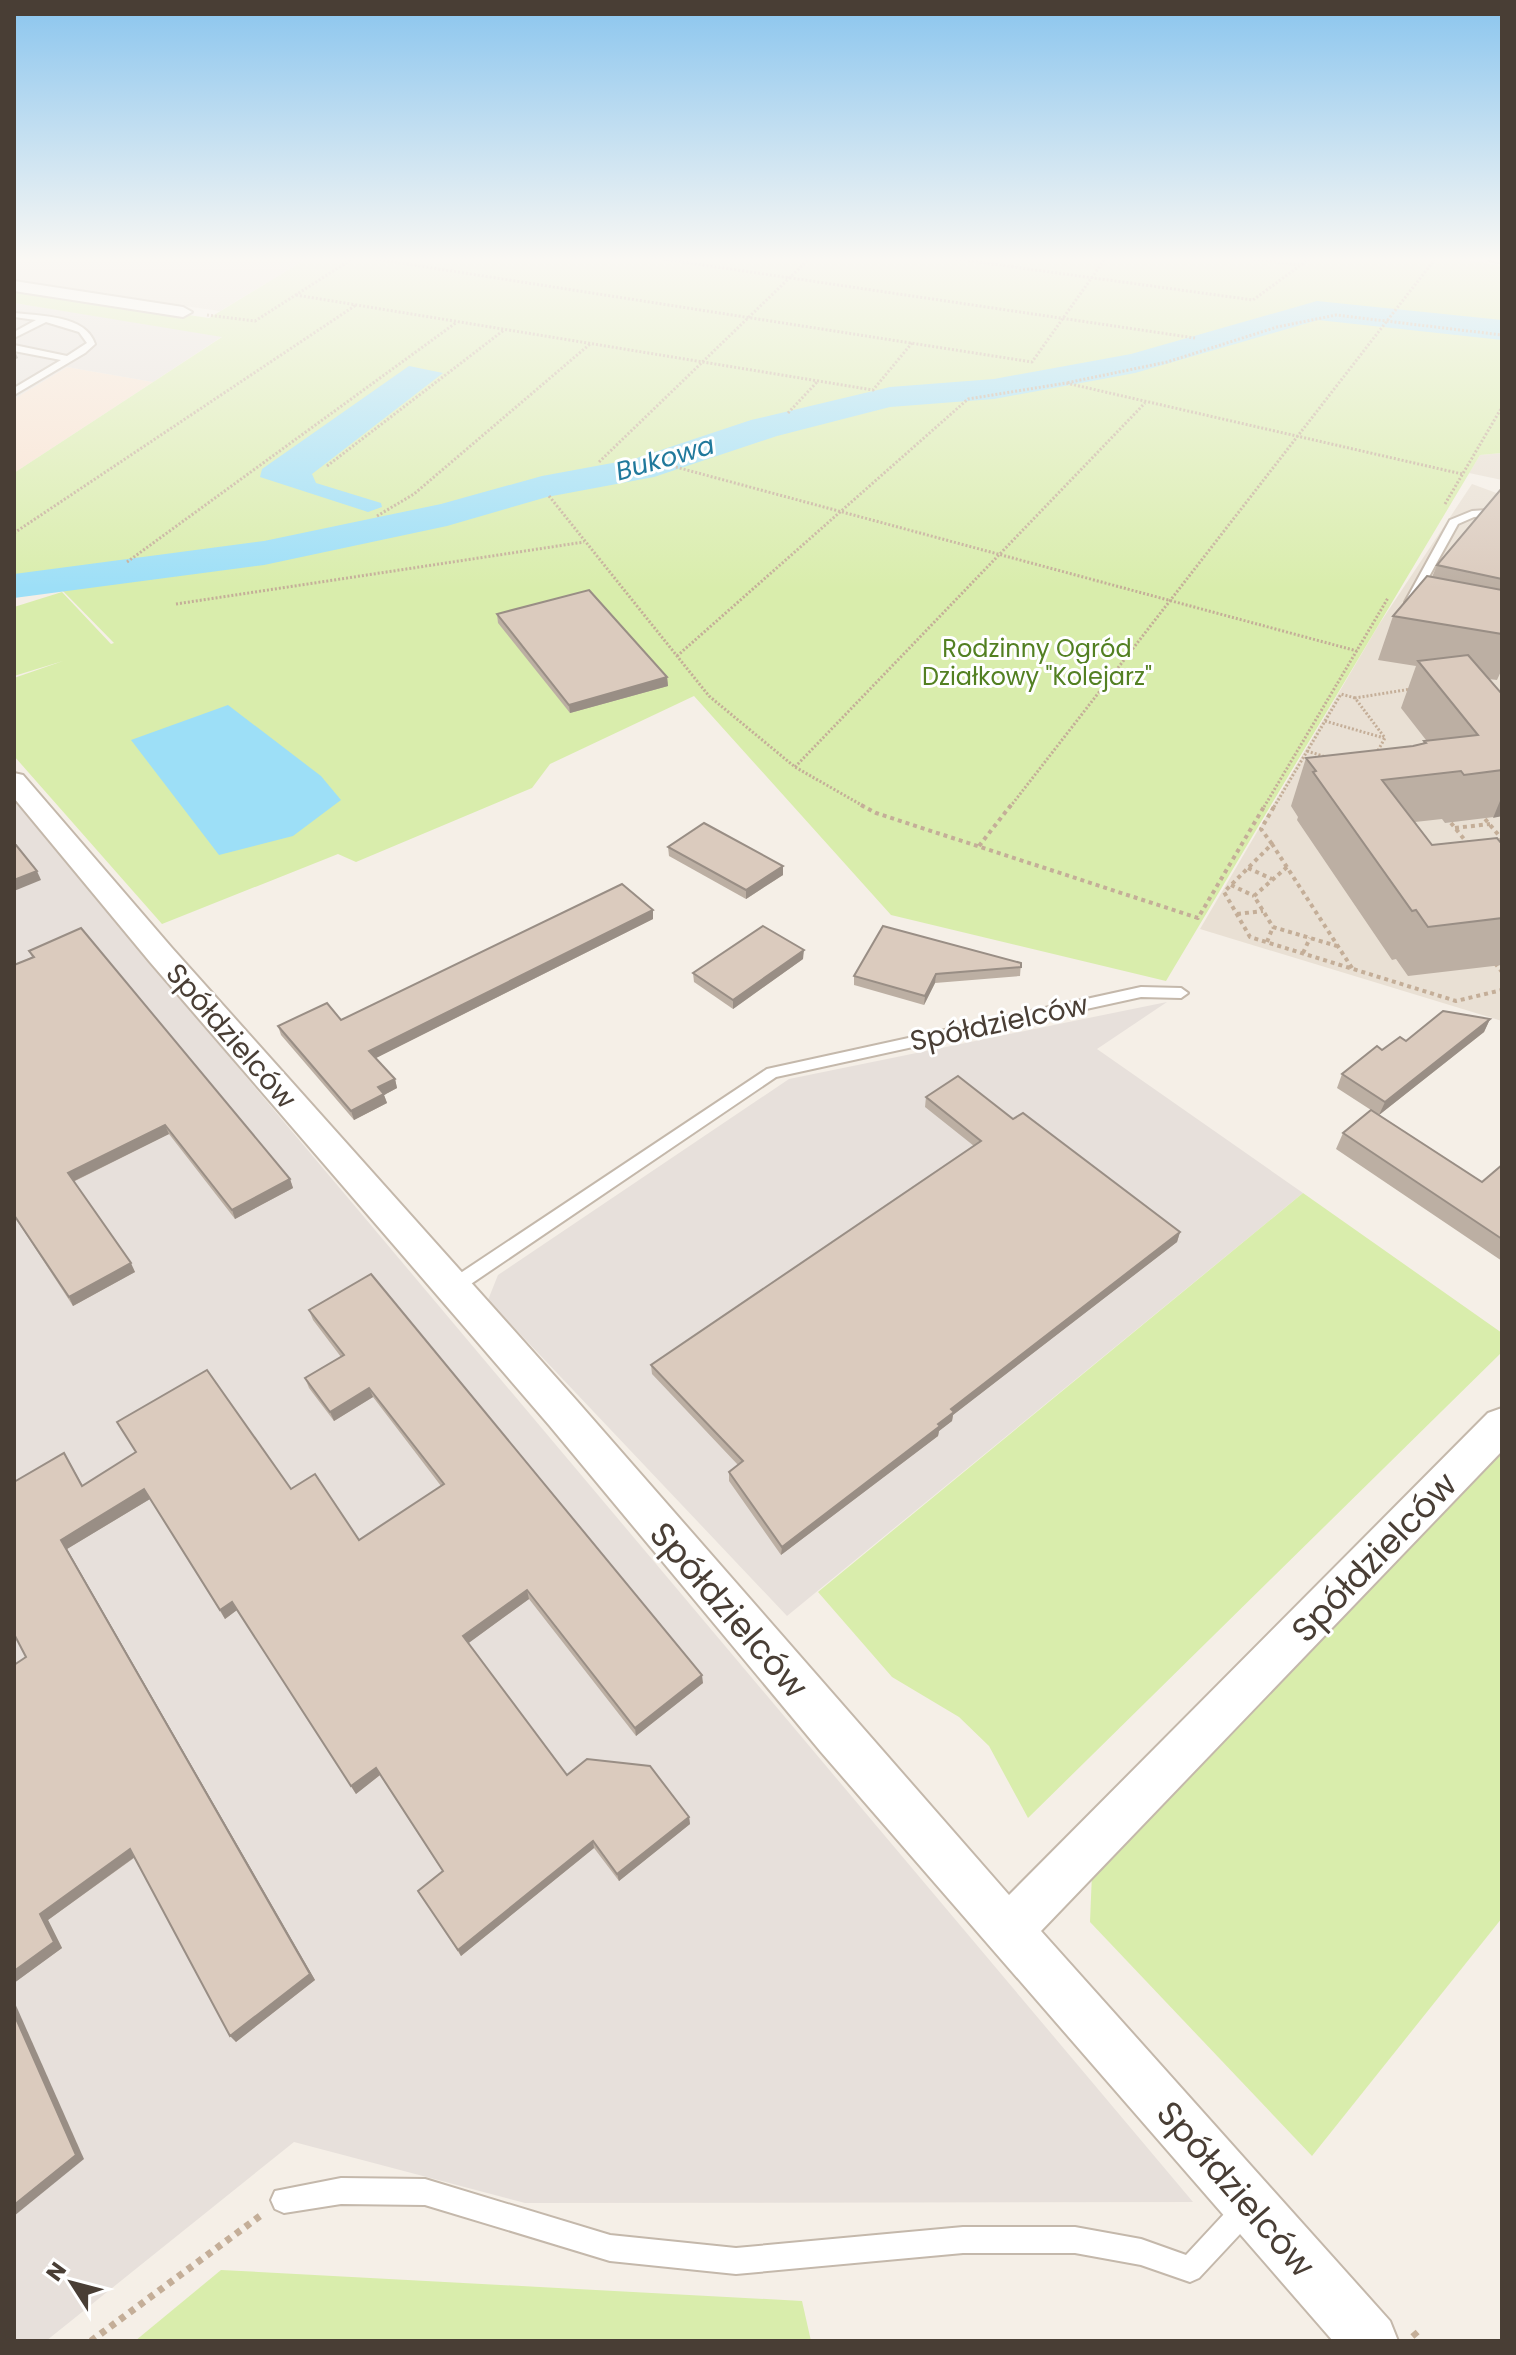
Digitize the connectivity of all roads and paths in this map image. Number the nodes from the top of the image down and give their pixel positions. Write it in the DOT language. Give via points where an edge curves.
graph roads {
  1 [pos="53,369"];
  2 [pos="261,369"];
  3 [pos="393,369"];
  4 [pos="454,369"];
  5 [pos="562,369"];
  6 [pos="696,369"];
  7 [pos="745,369"];
  8 [pos="891,369"];
  9 [pos="1131,369"];
  10 [pos="1350,369"];
  11 [pos="818,381"];
  12 [pos="1066,383"];
  13 [pos="14,392"];
  14 [pos="1146,402"];
  15 [pos="1502,407"];
  16 [pos="788,413"];
  17 [pos="1297,437"];
  18 [pos="599,462"];
  19 [pos="327,466"];
  20 [pos="672,466"];
  21 [pos="1462,474"];
  22 [pos="549,496"];
  23 [pos="841,512"];
  24 [pos="1502,512"];
  25 [pos="1438,515"];
  26 [pos="377,516"];
  27 [pos="14,533"];
  28 [pos="585,541"];
  29 [pos="999,554"];
  30 [pos="127,562"];
  31 [pos="1389,596"];
  32 [pos="1170,601"];
  33 [pos="176,604"];
  34 [pos="1418,615"];
  35 [pos="1357,651"];
  36 [pos="677,656"];
  37 [pos="1412,689"];
  38 [pos="1355,698"];
  39 [pos="1325,721"];
  40 [pos="1385,738"];
  41 [pos="1307,751"];
  42 [pos="1332,758"];
  43 [pos="1374,759"];
  44 [pos="795,767"];
  45 [pos="14,781"];
  46 [pos="1302,782"];
  47 [pos="1288,784"];
  48 [pos="1485,819"];
  49 [pos="1451,823"];
  50 [pos="1490,824"];
  51 [pos="1455,828"];
  52 [pos="1502,840"];
  53 [pos="1491,842"];
  54 [pos="1480,843"];
  55 [pos="1272,844"];
  56 [pos="1469,845"];
  57 [pos="979,846"];
  58 [pos="1455,846"];
  59 [pos="1287,867"];
  60 [pos="1248,868"];
  61 [pos="1272,879"];
  62 [pos="1231,885"];
  63 [pos="1254,896"];
  64 [pos="1263,911"];
  65 [pos="1237,914"];
  66 [pos="1273,927"];
  67 [pos="1310,938"];
  68 [pos="1267,942"];
  69 [pos="1338,946"];
  70 [pos="1303,953"];
  71 [pos="1493,960"];
  72 [pos="1352,968"];
  73 [pos="1502,972"];
  74 [pos="1502,990"];
  75 [pos="1181,993"];
  76 [pos="453,1287"];
  77 [pos="1502,1425"];
  78 [pos="1009,1929"];
  79 [pos="284,2200"];
  80 [pos="1250,2205"];
  81 [pos="91,2341"];
  82 [pos="1370,2341"];
  1 -- 13 [label="lane"];
  2 -- 27 [label="path"];
  3 -- 30 [label="path"];
  4 -- 19 [label="path"];
  5 -- 26 [label="path" via="414,494"];
  6 -- 18 [label="path"];
  7 -- 11 [label="path"];
  8 -- 11 [label="path" via="873,390"];
  9 -- 12 [label="path"];
  10 -- 17 [label="path"];
  11 -- 16 [label="path"];
  12 -- 14 [label="path"];
  12 -- 23 [label="path" via="968,399"];
  14 -- 17 [label="path"];
  14 -- 29 [label="path"];
  15 -- 21 [label="path"];
  17 -- 21 [label="path"];
  17 -- 32 [label="path"];
  20 -- 23 [label="path"];
  21 -- 25 [label="path"];
  22 -- 28 [label="path"];
  23 -- 29 [label="path"];
  23 -- 36 [label="path"];
  24 -- 34 [label="lane" via="1472,514 1454,522 1407,607"];
  28 -- 33 [label="path"];
  28 -- 36 [label="path"];
  29 -- 32 [label="path"];
  29 -- 44 [label="path"];
  31 -- 35 [label="path"];
  32 -- 35 [label="path"];
  32 -- 57 [label="path"];
  35 -- 57 [label="path" via="1198,918"];
  36 -- 44 [label="path" via="709,696"];
  37 -- 38 [label="path"];
  38 -- 39 [label="path" via="1341,694"];
  38 -- 40 [label="path"];
  39 -- 40 [label="path"];
  39 -- 41 [label="path"];
  40 -- 43 [label="path"];
  41 -- 42 [label="path"];
  41 -- 47 [label="path"];
  44 -- 57 [label="path" via="876,813"];
  45 -- 76 [label="street, Spółdzielców"];
  46 -- 47 [label="path"];
  47 -- 55 [label="path" via="1261,829"];
  48 -- 50 [label="path"];
  49 -- 51 [label="path"];
  50 -- 51 [label="path"];
  50 -- 52 [label="path"];
  51 -- 56 [label="path"];
  52 -- 53 [label="path"];
  54 -- 56 [label="path"];
  55 -- 59 [label="path"];
  55 -- 60 [label="path"];
  56 -- 58 [label="path"];
  59 -- 61 [label="path"];
  59 -- 69 [label="path"];
  60 -- 61 [label="path"];
  60 -- 62 [label="path"];
  61 -- 63 [label="path"];
  62 -- 63 [label="path"];
  62 -- 65 [label="path" via="1224,892"];
  63 -- 64 [label="path"];
  64 -- 65 [label="path"];
  64 -- 66 [label="path"];
  65 -- 68 [label="path" via="1250,937"];
  66 -- 67 [label="path"];
  66 -- 68 [label="path"];
  67 -- 69 [label="path"];
  67 -- 70 [label="path"];
  68 -- 70 [label="path"];
  69 -- 72 [label="path"];
  70 -- 72 [label="path"];
  71 -- 73 [label="path"];
  72 -- 74 [label="path" via="1456,1001"];
  75 -- 76 [label="lane, Spółdzielców" via="1141,992 772,1073"];
  76 -- 78 [label="street, Spółdzielców"];
  77 -- 78 [label="street, Spółdzielców"];
  78 -- 80 [label="street, Spółdzielców"];
  79 -- 80 [label="lane" via="341,2191 425,2192 610,2248 736,2261 963,2240 1075,2240 1141,2252 1190,2269"];
  79 -- 81 [label="path"];
  80 -- 82 [label="street, Spółdzielców"];
}
